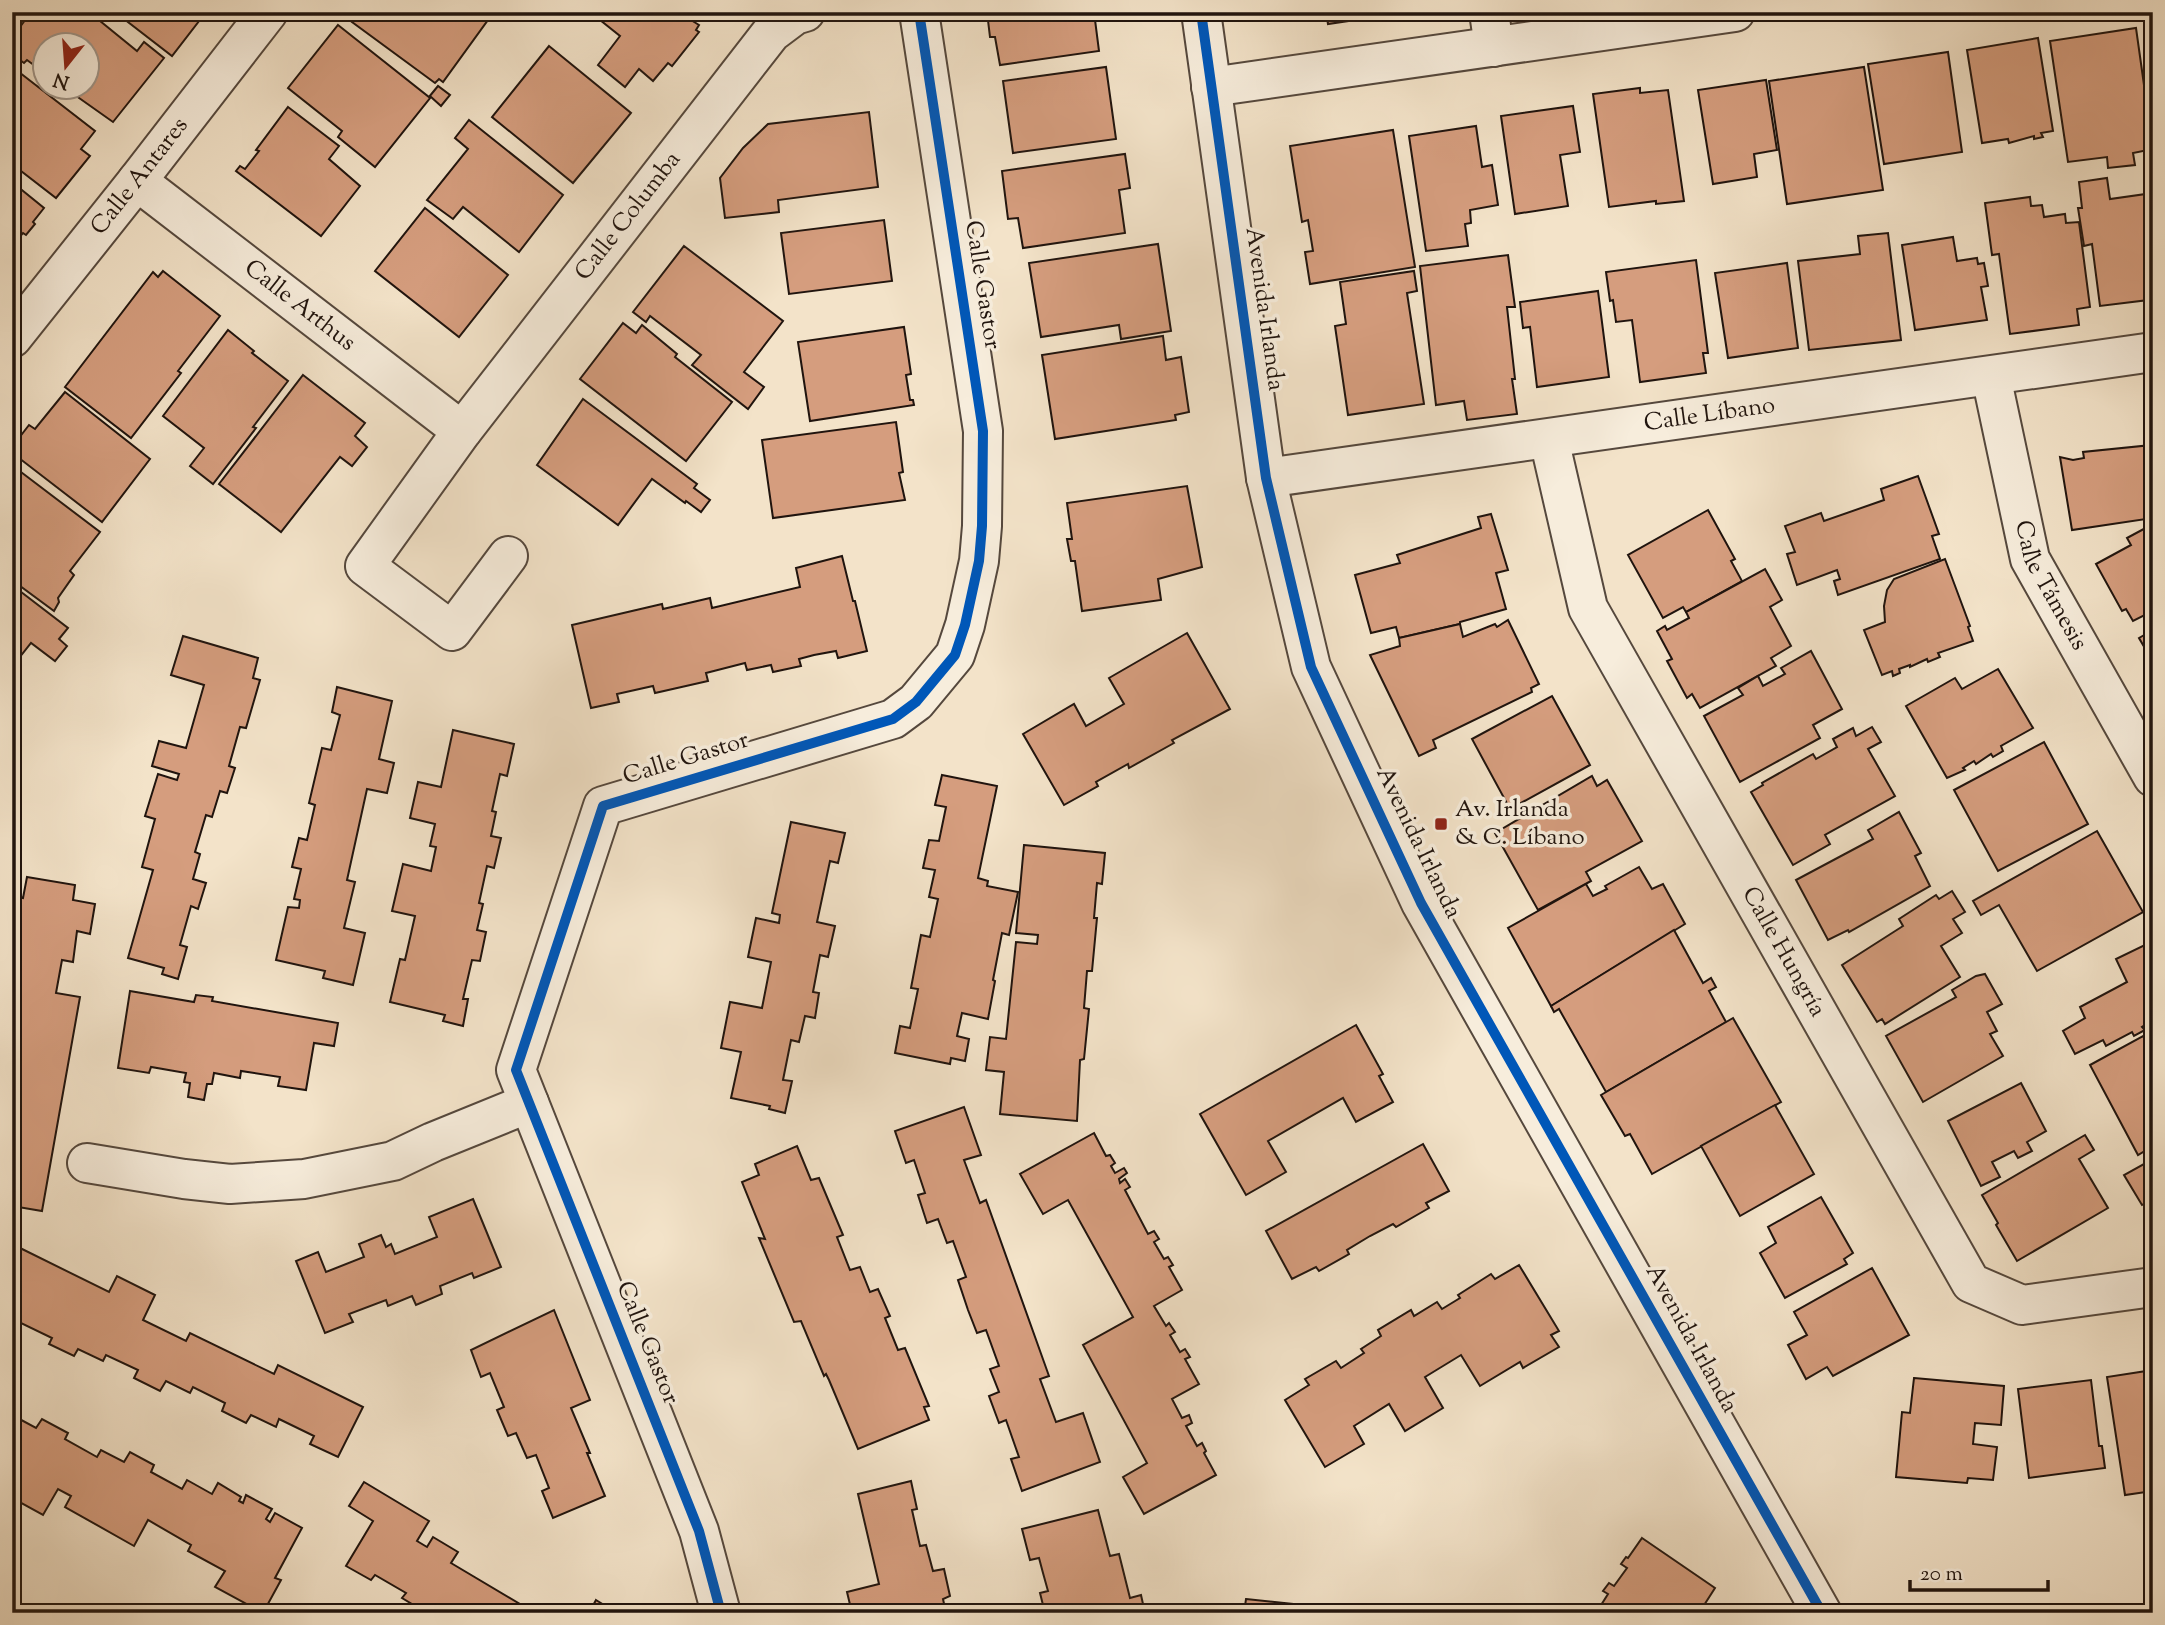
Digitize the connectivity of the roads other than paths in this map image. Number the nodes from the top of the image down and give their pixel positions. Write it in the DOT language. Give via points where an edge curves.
graph roads {
  1 [pos="268,12"];
  2 [pos="806,12"];
  3 [pos="919,12"];
  4 [pos="1201,12"];
  5 [pos="1735,12"];
  6 [pos="1491,30"];
  7 [pos="1211,87"];
  8 [pos="137,181"];
  9 [pos="12,338"];
  10 [pos="2153,352"];
  11 [pos="1991,376"];
  12 [pos="462,431"];
  13 [pos="1549,439"];
  14 [pos="1266,478"];
  15 [pos="508,556"];
  16 [pos="2153,777"];
  17 [pos="529,1103"];
  18 [pos="87,1163"];
  19 [pos="2153,1287"];
  20 [pos="721,1613"];
  21 [pos="1822,1613"];
  1 -- 8 [label="street, Calle Antares"];
  2 -- 12 [label="street, Calle Columba" via="771,33"];
  3 -- 17 [label="street, Calle Gastor" via="984,431 979,561 955,655 916,702 893,719 603,806 516,1070"];
  4 -- 7 [label="street, Avenida Irlanda"];
  5 -- 6 [label="street"];
  6 -- 7 [label="street"];
  7 -- 14 [label="street, Avenida Irlanda"];
  8 -- 9 [label="street, Calle Antares"];
  8 -- 12 [label="street, Calle Arthus"];
  10 -- 11 [label="street, Calle Líbano"];
  11 -- 13 [label="street, Calle Líbano"];
  11 -- 16 [label="street, Calle Támesis" via="2030,559"];
  12 -- 15 [label="street, Calle Columba" via="365,566 452,631"];
  13 -- 14 [label="street, Calle Líbano"];
  13 -- 19 [label="street, Calle Hungría" via="1588,608 1971,1283 2022,1305"];
  14 -- 21 [label="street, Avenida Irlanda" via="1311,667 1421,903"];
  17 -- 18 [label="street" via="393,1161 304,1179 230,1184"];
  17 -- 20 [label="street, Calle Gastor" via="699,1531"];
}
